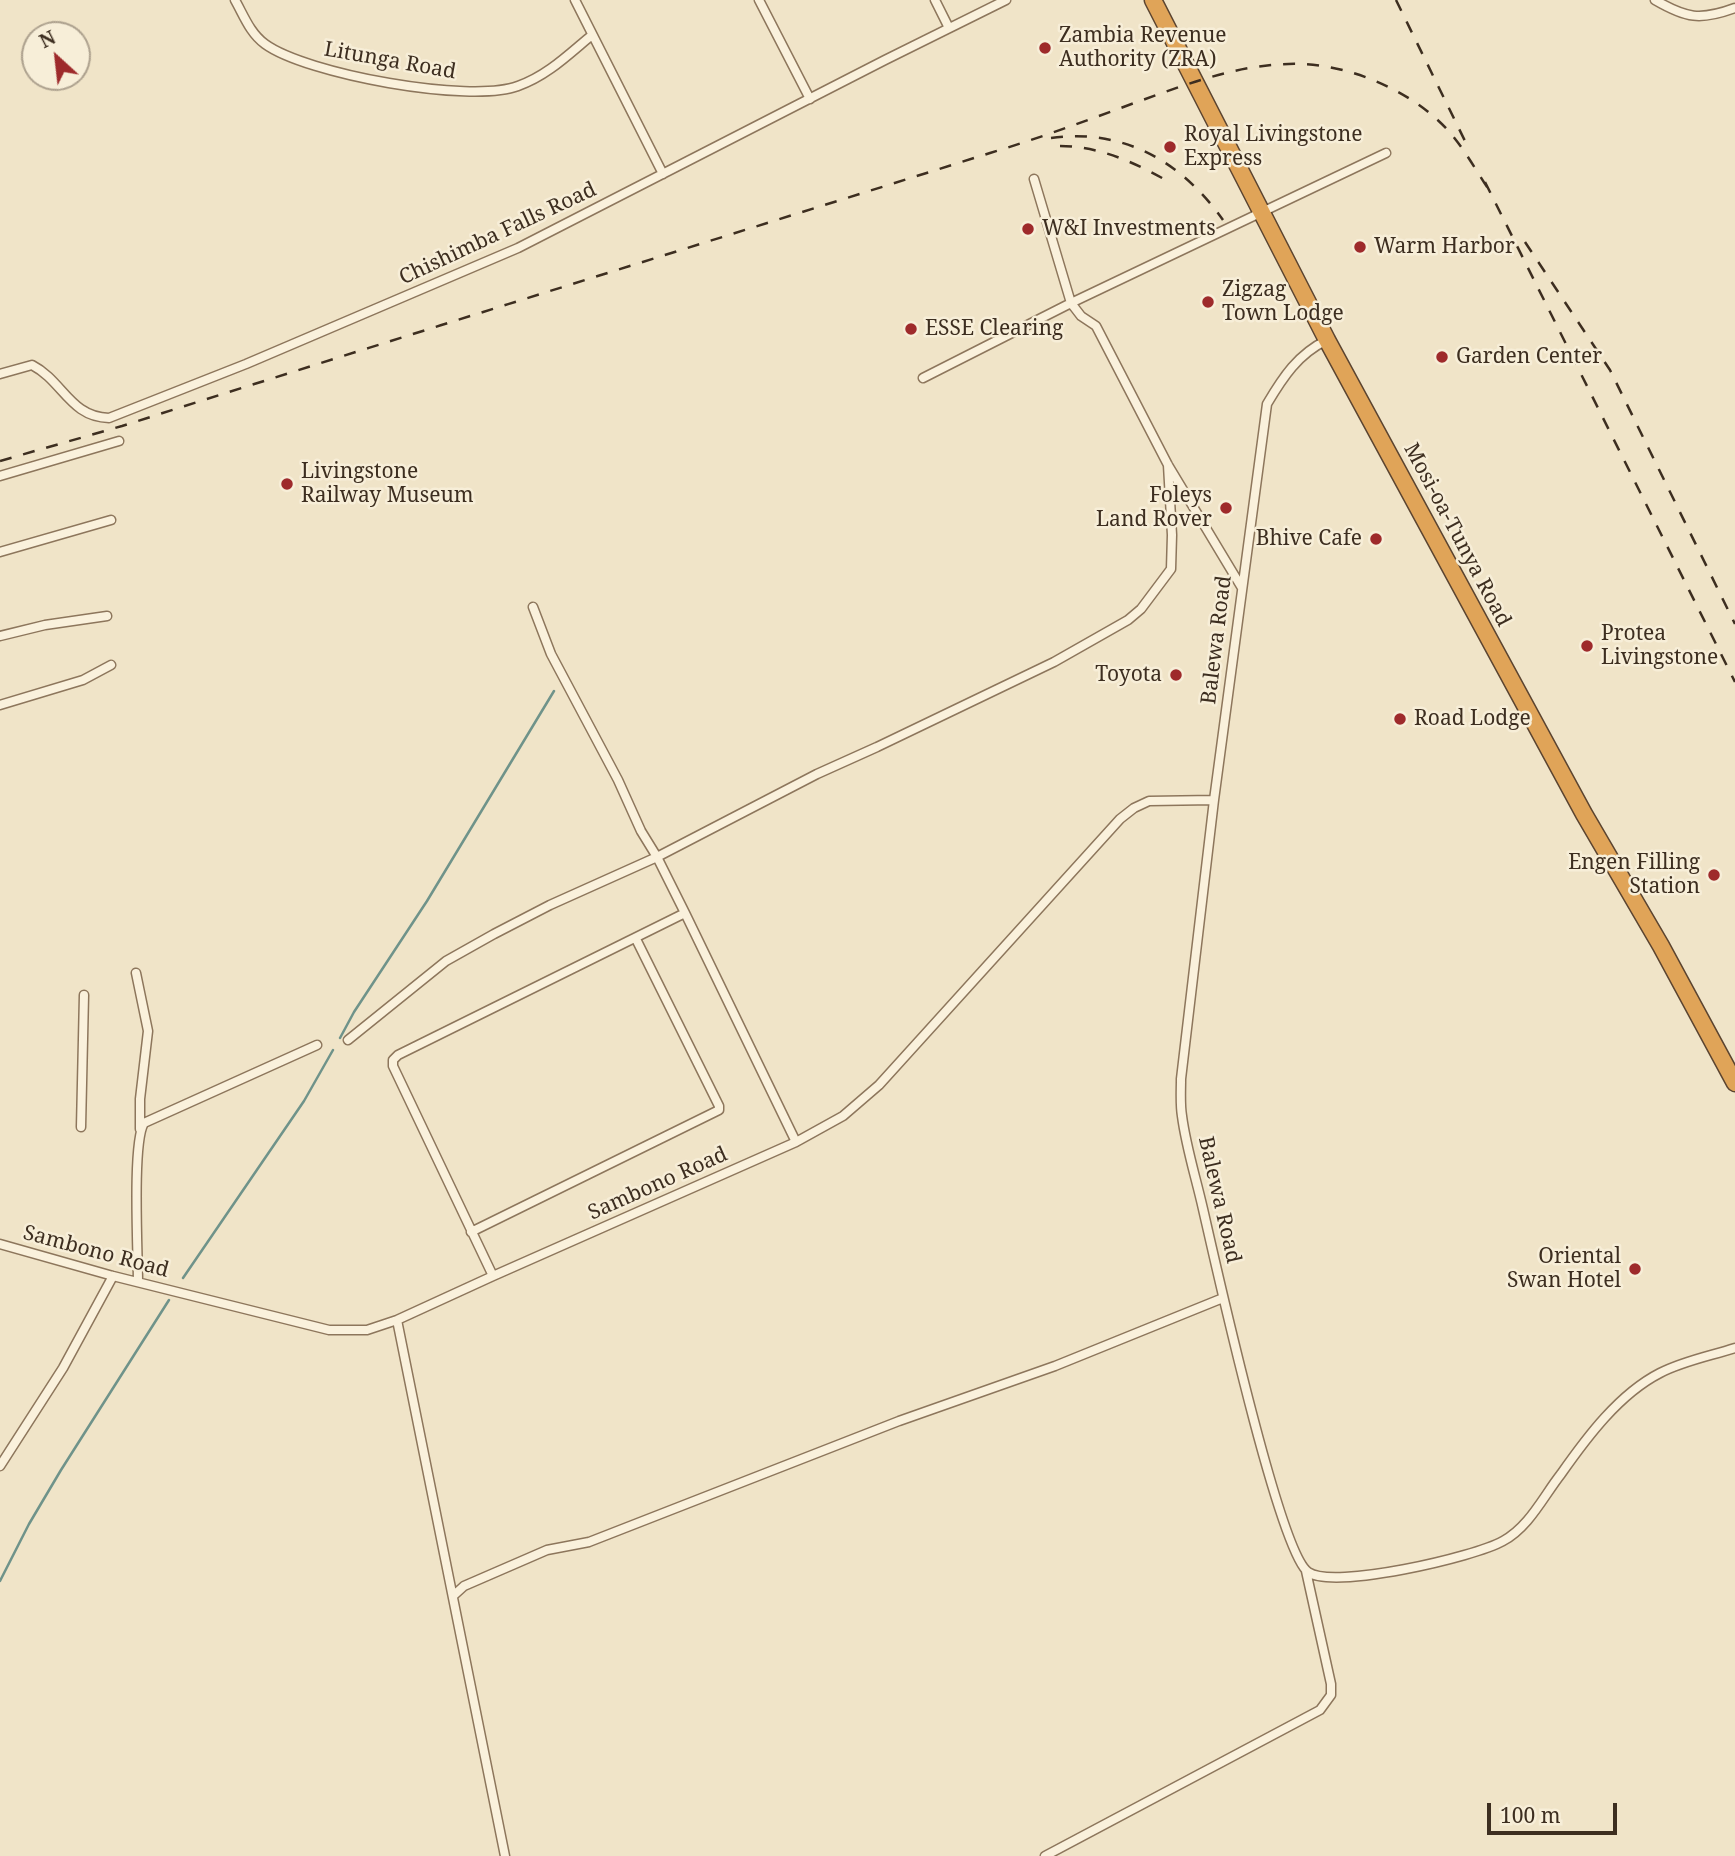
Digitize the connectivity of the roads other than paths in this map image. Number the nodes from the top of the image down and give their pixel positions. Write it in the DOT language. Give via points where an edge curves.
graph roads {
  1 [pos="235,0"];
  2 [pos="575,0"];
  3 [pos="759,0"];
  4 [pos="935,0"];
  5 [pos="1006,0"];
  6 [pos="1153,0"];
  7 [pos="1655,0"];
  8 [pos="1735,8"];
  9 [pos="949,28"];
  10 [pos="593,35"];
  11 [pos="810,99"];
  12 [pos="1386,153"];
  13 [pos="663,174"];
  14 [pos="1034,180"];
  15 [pos="1262,212"];
  16 [pos="1071,303"];
  17 [pos="1327,341"];
  18 [pos="0,374"];
  19 [pos="923,378"];
  20 [pos="119,441"];
  21 [pos="1168,465"];
  22 [pos="0,476"];
  23 [pos="111,520"];
  24 [pos="0,552"];
  25 [pos="1242,588"];
  26 [pos="533,607"];
  27 [pos="107,617"];
  28 [pos="0,636"];
  29 [pos="111,665"];
  30 [pos="0,705"];
  31 [pos="1214,800"];
  32 [pos="657,857"];
  33 [pos="685,912"];
  34 [pos="636,939"];
  35 [pos="136,973"];
  36 [pos="84,995"];
  37 [pos="348,1040"];
  38 [pos="317,1045"];
  39 [pos="1735,1083"];
  40 [pos="81,1127"];
  41 [pos="140,1130"];
  42 [pos="796,1142"];
  43 [pos="471,1232"];
  44 [pos="0,1244"];
  45 [pos="113,1276"];
  46 [pos="492,1276"];
  47 [pos="138,1282"];
  48 [pos="1223,1298"];
  49 [pos="397,1320"];
  50 [pos="1735,1348"];
  51 [pos="0,1466"];
  52 [pos="1306,1571"];
  53 [pos="453,1596"];
  54 [pos="505,1856"];
  55 [pos="1045,1856"];
  1 -- 10 [label="street, Litunga Road" via="256,36 294,60 455,92 517,87 544,75"];
  2 -- 10 [label="street"];
  3 -- 11 [label="street"];
  4 -- 9 [label="street"];
  5 -- 9 [label="street, Chishimba Falls Road"];
  6 -- 15 [label="highway, Mosi-oa-Tunya Road"];
  7 -- 8 [label="street" via="1687,16"];
  9 -- 11 [label="street, Chishimba Falls Road"];
  10 -- 13 [label="street"];
  11 -- 13 [label="street, Chishimba Falls Road"];
  12 -- 15 [label="street"];
  13 -- 18 [label="street, Chishimba Falls Road" via="435,285 109,418 83,412 32,366"];
  14 -- 16 [label="street"];
  15 -- 16 [label="street"];
  15 -- 17 [label="highway, Mosi-oa-Tunya Road"];
  16 -- 19 [label="street"];
  16 -- 21 [label="street" via="1096,326"];
  17 -- 25 [label="street, Balewa Road" via="1297,361 1267,404"];
  17 -- 39 [label="highway, Mosi-oa-Tunya Road"];
  20 -- 22 [label="street"];
  21 -- 25 [label="street"];
  21 -- 32 [label="street" via="1171,569 1128,620 1054,662 817,774"];
  23 -- 24 [label="street"];
  25 -- 31 [label="street, Balewa Road"];
  26 -- 32 [label="street" via="551,654"];
  27 -- 28 [label="street"];
  29 -- 30 [label="street" via="83,680"];
  31 -- 42 [label="street, Sambono Road" via="1149,802 1133,808 879,1085 843,1116"];
  31 -- 48 [label="street, Balewa Road" via="1181,1079 1182,1116"];
  32 -- 33 [label="street"];
  32 -- 37 [label="street" via="462,951"];
  33 -- 34 [label="street"];
  33 -- 42 [label="street"];
  34 -- 43 [label="street" via="393,1060"];
  34 -- 43 [label="street" via="719,1110"];
  35 -- 41 [label="street" via="148,1031"];
  36 -- 40 [label="street"];
  38 -- 41 [label="street" via="144,1122"];
  41 -- 47 [label="street"];
  42 -- 46 [label="street, Sambono Road"];
  43 -- 46 [label="street"];
  44 -- 45 [label="street, Sambono Road"];
  45 -- 47 [label="street, Sambono Road"];
  45 -- 51 [label="street" via="63,1368"];
  46 -- 49 [label="street, Sambono Road"];
  47 -- 49 [label="street, Sambono Road" via="329,1330 367,1330"];
  48 -- 52 [label="street, Balewa Road" via="1274,1492"];
  48 -- 53 [label="street" via="589,1542 547,1550 464,1586"];
  49 -- 53 [label="street"];
  50 -- 52 [label="street" via="1661,1372 1639,1386 1569,1463 1527,1522 1505,1541 1418,1567 1354,1577 1317,1577"];
  52 -- 55 [label="street, Balewa Road" via="1331,1684 1331,1695 1320,1710"];
  53 -- 54 [label="street"];
}
